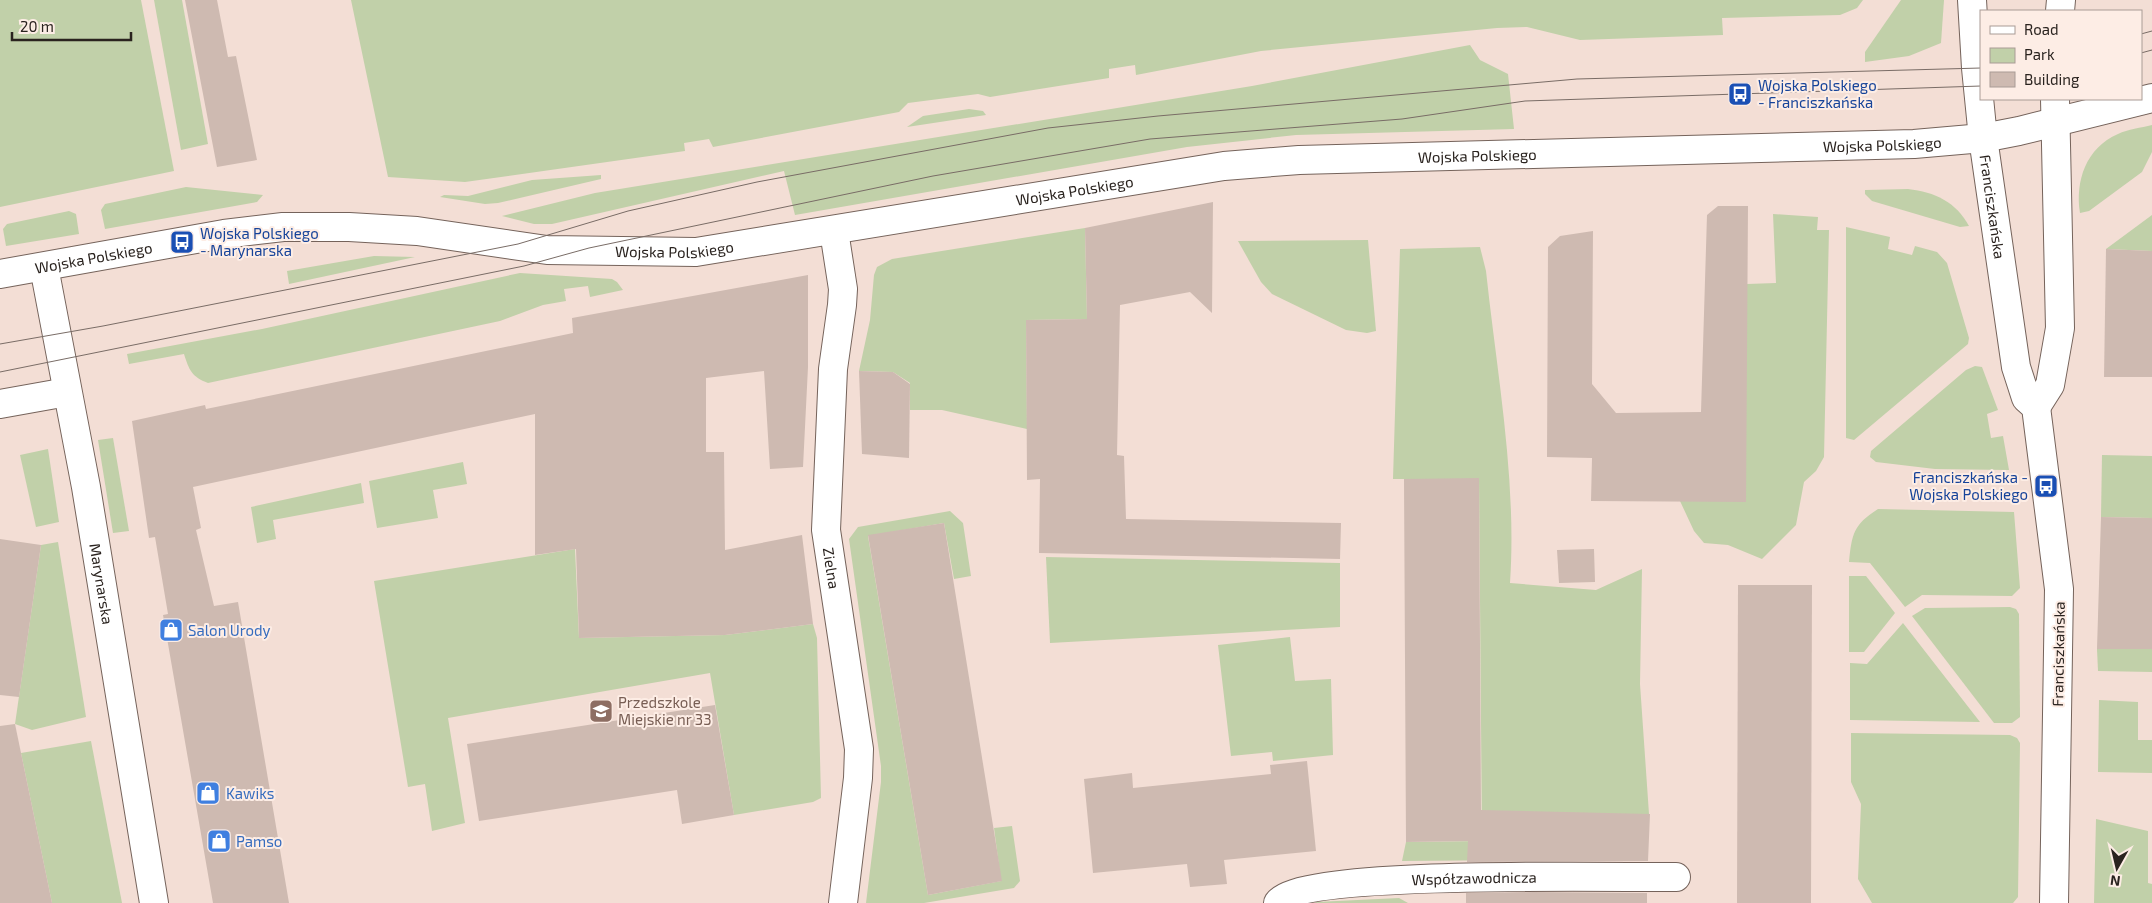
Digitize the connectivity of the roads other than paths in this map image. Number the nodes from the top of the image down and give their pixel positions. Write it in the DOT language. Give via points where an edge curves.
graph roads {
  1 [pos="1972,0"];
  2 [pos="2137,100"];
  3 [pos="2055,111"];
  4 [pos="1983,138"];
  5 [pos="834,231"];
  6 [pos="44,266"];
  7 [pos="0,274"];
  8 [pos="67,392"];
  9 [pos="0,404"];
  10 [pos="2036,408"];
  11 [pos="1676,877"];
  12 [pos="154,903"];
  13 [pos="843,903"];
  14 [pos="1278,903"];
  15 [pos="2054,903"];
  1 -- 4 [label="street, Franciszkańska"];
  2 -- 3 [label="street, Wojska Polskiego"];
  3 -- 4 [label="street, Wojska Polskiego"];
  3 -- 10 [label="street" via="2060,328 2050,386"];
  4 -- 5 [label="street, Wojska Polskiego" via="1826,148 1290,160 1224,166 1062,191"];
  4 -- 10 [label="street, Franciszkańska" via="2016,367 2026,398"];
  5 -- 6 [label="street, Wojska Polskiego" via="696,252 657,253 546,250 417,231 349,226 283,227 224,234"];
  5 -- 13 [label="street, Zielna" via="842,305 833,369 826,530 859,749"];
  6 -- 7 [label="street, Wojska Polskiego"];
  6 -- 8 [label="street, Marynarska"];
  8 -- 9 [label="street"];
  8 -- 12 [label="street, Marynarska"];
  10 -- 15 [label="street, Franciszkańska" via="2059,589"];
  11 -- 14 [label="street, Współzawodnicza" via="1390,880 1321,888 1289,896"];
}
